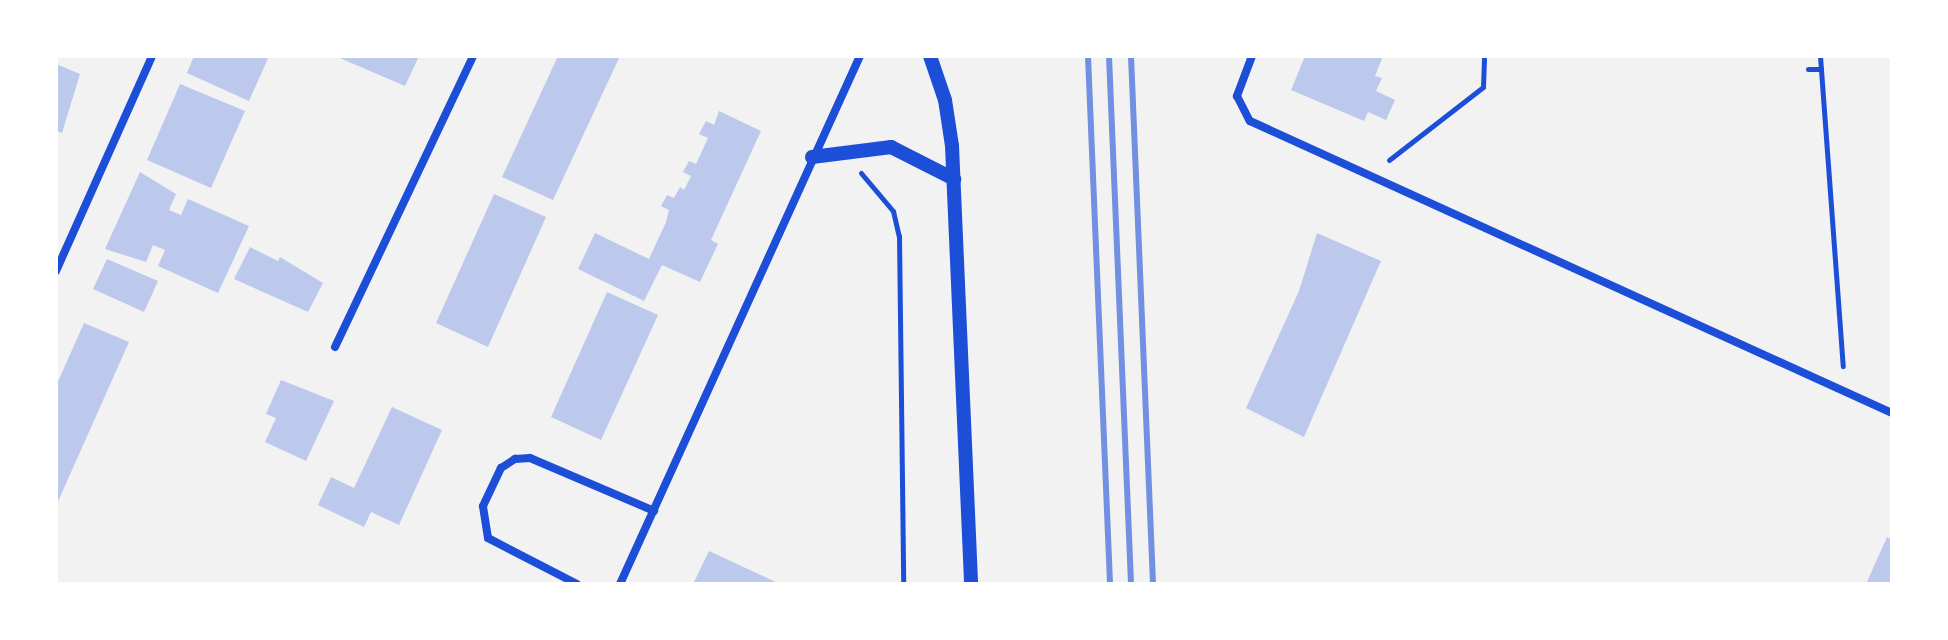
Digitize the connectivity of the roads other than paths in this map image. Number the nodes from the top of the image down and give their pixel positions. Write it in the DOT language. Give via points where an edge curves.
graph roads {
  1 [pos="152,56"];
  2 [pos="473,56"];
  3 [pos="860,56"];
  4 [pos="930,56"];
  5 [pos="1252,56"];
  6 [pos="812,157"];
  7 [pos="954,179"];
  8 [pos="56,271"];
  9 [pos="335,347"];
  10 [pos="1892,413"];
  11 [pos="654,511"];
  12 [pos="577,584"];
  13 [pos="620,584"];
  14 [pos="971,584"];
  1 -- 8 [label="street"];
  2 -- 9 [label="street"];
  3 -- 6 [label="street"];
  4 -- 7 [label="street" via="949,122"];
  5 -- 10 [label="street" via="1237,96 1241,113"];
  6 -- 7 [label="street" via="891,147"];
  6 -- 11 [label="street"];
  7 -- 14 [label="street"];
  11 -- 12 [label="street" via="530,458 501,468 483,506 488,538"];
  11 -- 13 [label="street"];
}
